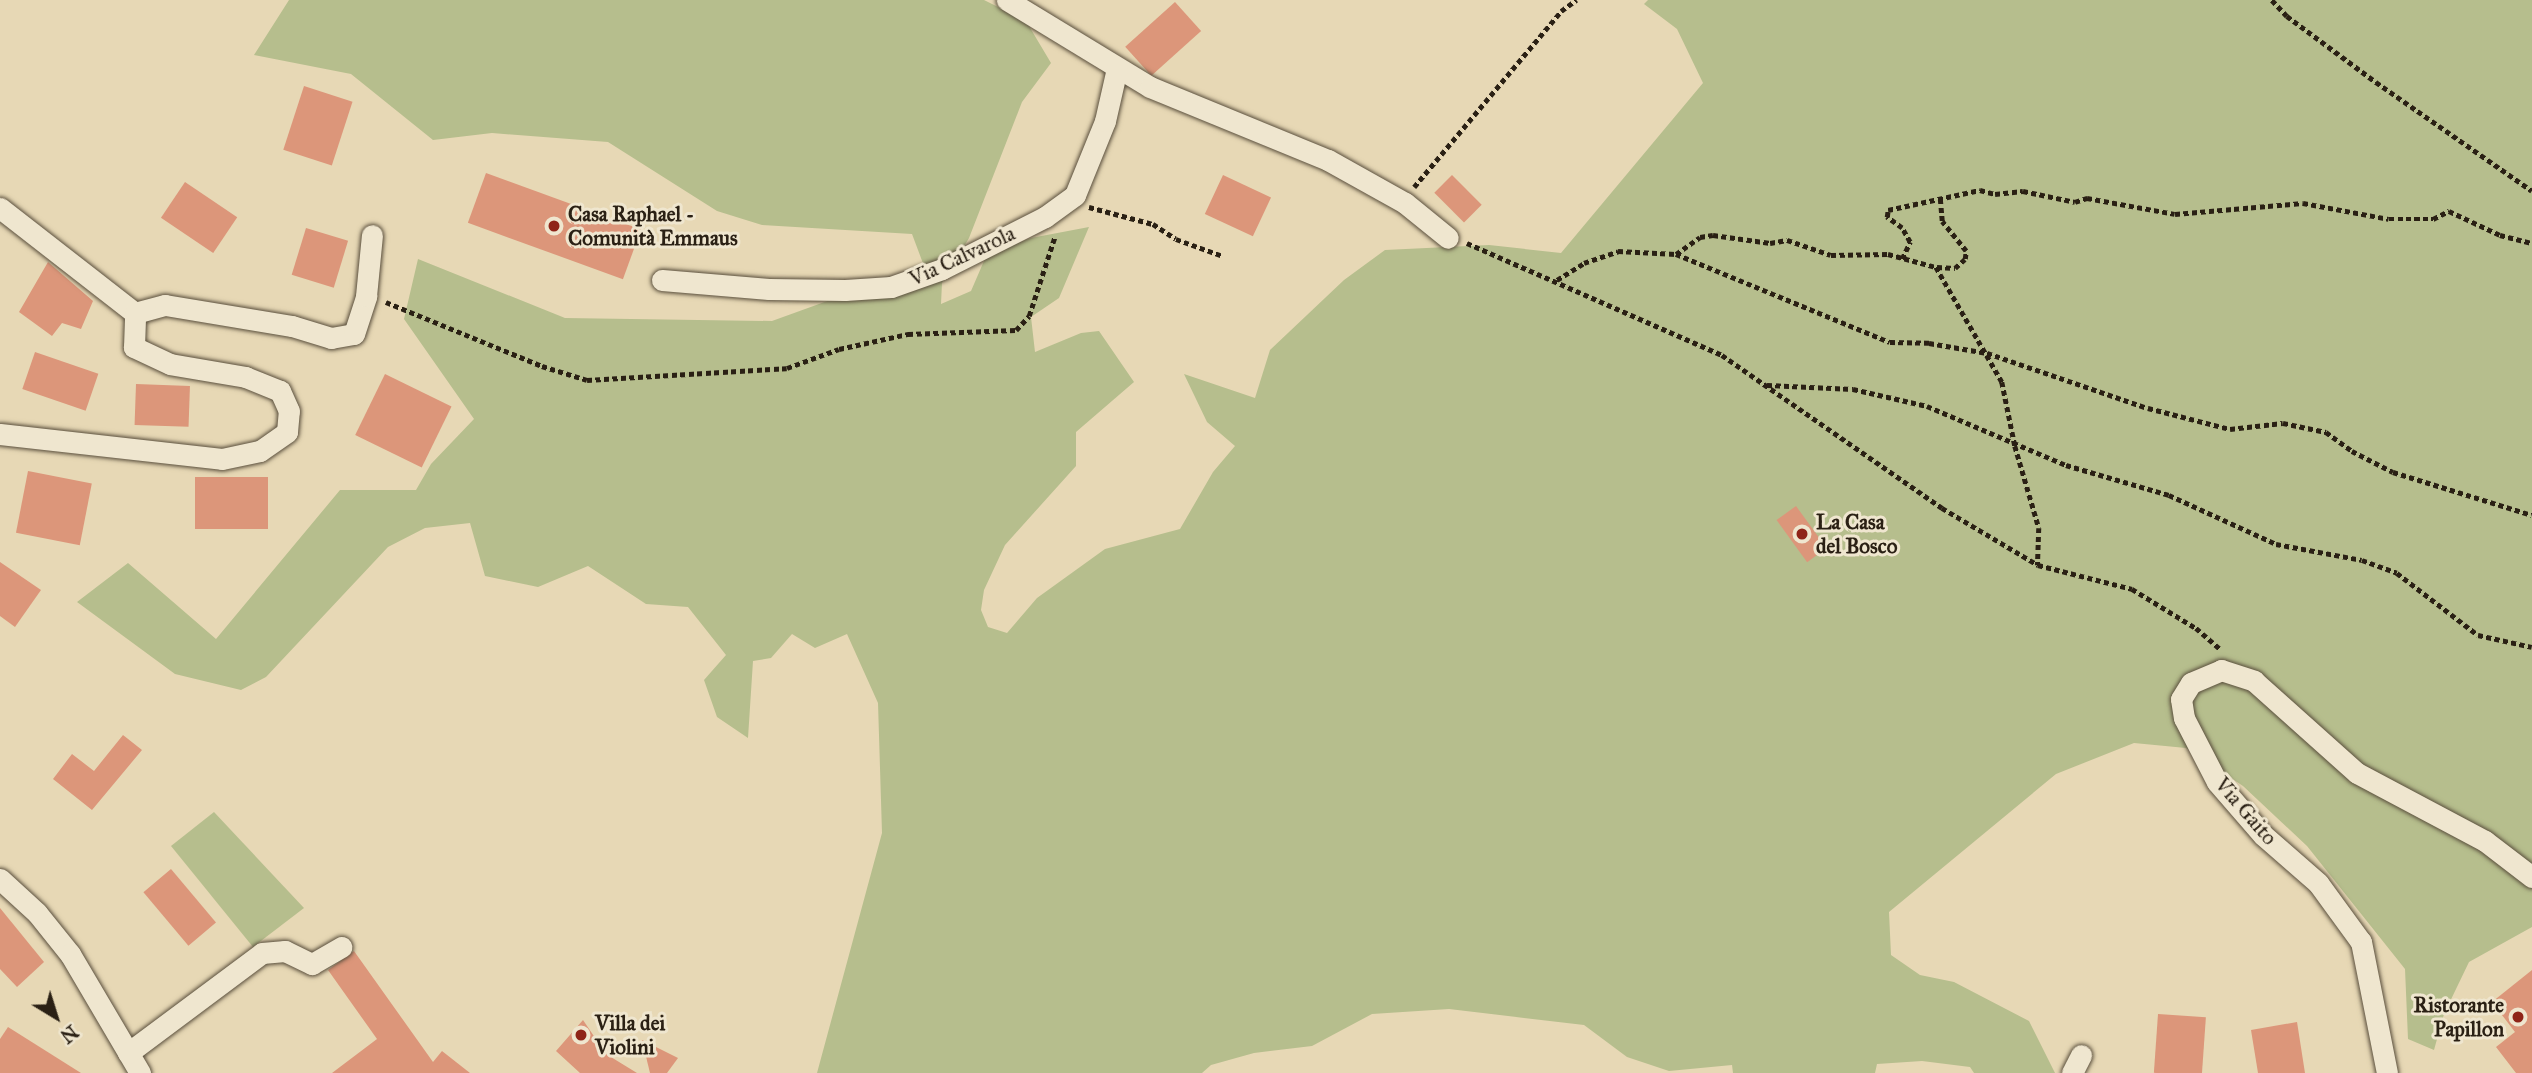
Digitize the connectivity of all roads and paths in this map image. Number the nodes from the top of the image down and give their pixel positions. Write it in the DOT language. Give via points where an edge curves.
graph roads {
  1 [pos="1007,0"];
  2 [pos="1576,0"];
  3 [pos="2272,0"];
  4 [pos="1117,68"];
  5 [pos="2532,191"];
  6 [pos="1940,198"];
  7 [pos="1068,202"];
  8 [pos="1405,203"];
  9 [pos="0,208"];
  10 [pos="372,235"];
  11 [pos="1448,238"];
  12 [pos="2532,243"];
  13 [pos="1675,254"];
  14 [pos="1223,256"];
  15 [pos="1902,259"];
  16 [pos="1936,267"];
  17 [pos="662,280"];
  18 [pos="1557,280"];
  19 [pos="366,296"];
  20 [pos="135,313"];
  21 [pos="1987,353"];
  22 [pos="1766,384"];
  23 [pos="0,434"];
  24 [pos="2015,446"];
  25 [pos="2532,515"];
  26 [pos="2038,565"];
  27 [pos="2532,647"];
  28 [pos="2225,654"];
  29 [pos="2532,877"];
  30 [pos="0,879"];
  31 [pos="342,947"];
  32 [pos="128,1053"];
  33 [pos="141,1073"];
  34 [pos="2387,1073"];
  1 -- 4 [label="street"];
  2 -- 8 [label="path" via="1561,11 1422,176"];
  3 -- 5 [label="path" via="2376,82"];
  4 -- 7 [label="street" via="1105,121"];
  4 -- 8 [label="street" via="1150,87 1328,160"];
  6 -- 12 [label="path" via="1980,190 1995,194 2023,191 2175,214 2303,203 2389,219 2433,219 2449,211 2500,235"];
  6 -- 15 [label="path" via="1888,210 1887,217 1902,228 1910,242"];
  6 -- 16 [label="path" via="1942,221 1966,251 1965,259 1955,268"];
  7 -- 14 [label="path" via="1153,224 1175,239"];
  7 -- 17 [label="street, Via Calvarola" via="942,269 891,288 793,290"];
  7 -- 19 [label="path" via="1029,316 1016,330 908,334 839,349 787,368 587,380"];
  8 -- 11 [label="street"];
  9 -- 20 [label="street"];
  10 -- 19 [label="street"];
  11 -- 18 [label="path" via="1479,245"];
  13 -- 15 [label="path" via="1700,237 1713,235 1770,243 1787,240 1831,255"];
  13 -- 18 [label="path" via="1618,251 1584,263"];
  13 -- 21 [label="path" via="1890,342"];
  15 -- 16 [label="path"];
  16 -- 21 [label="path"];
  18 -- 22 [label="path" via="1722,355"];
  19 -- 20 [label="street" via="354,334 331,338 292,326 165,304"];
  20 -- 23 [label="street" via="134,346 170,364 246,377 280,391 289,411 287,432 260,452 222,459"];
  21 -- 24 [label="path" via="2002,382"];
  21 -- 25 [label="path" via="2148,408 2230,429 2283,423 2326,432 2351,451 2393,471"];
  22 -- 24 [label="path" via="1882,393 1903,403 1927,406"];
  22 -- 26 [label="path" via="1942,508"];
  24 -- 26 [label="path" via="2039,528"];
  24 -- 27 [label="path" via="2169,495 2276,544 2362,560 2397,573 2478,635"];
  26 -- 28 [label="path" via="2133,589 2196,628"];
  29 -- 34 [label="street, Via Gaito" via="2485,841 2357,774 2254,681 2221,670 2191,683 2181,699 2184,718 2217,782 2263,835 2318,883 2361,942"];
  30 -- 32 [label="street" via="37,913 70,954"];
  31 -- 32 [label="street" via="312,964 285,951 262,953"];
  32 -- 33 [label="street"];
}
